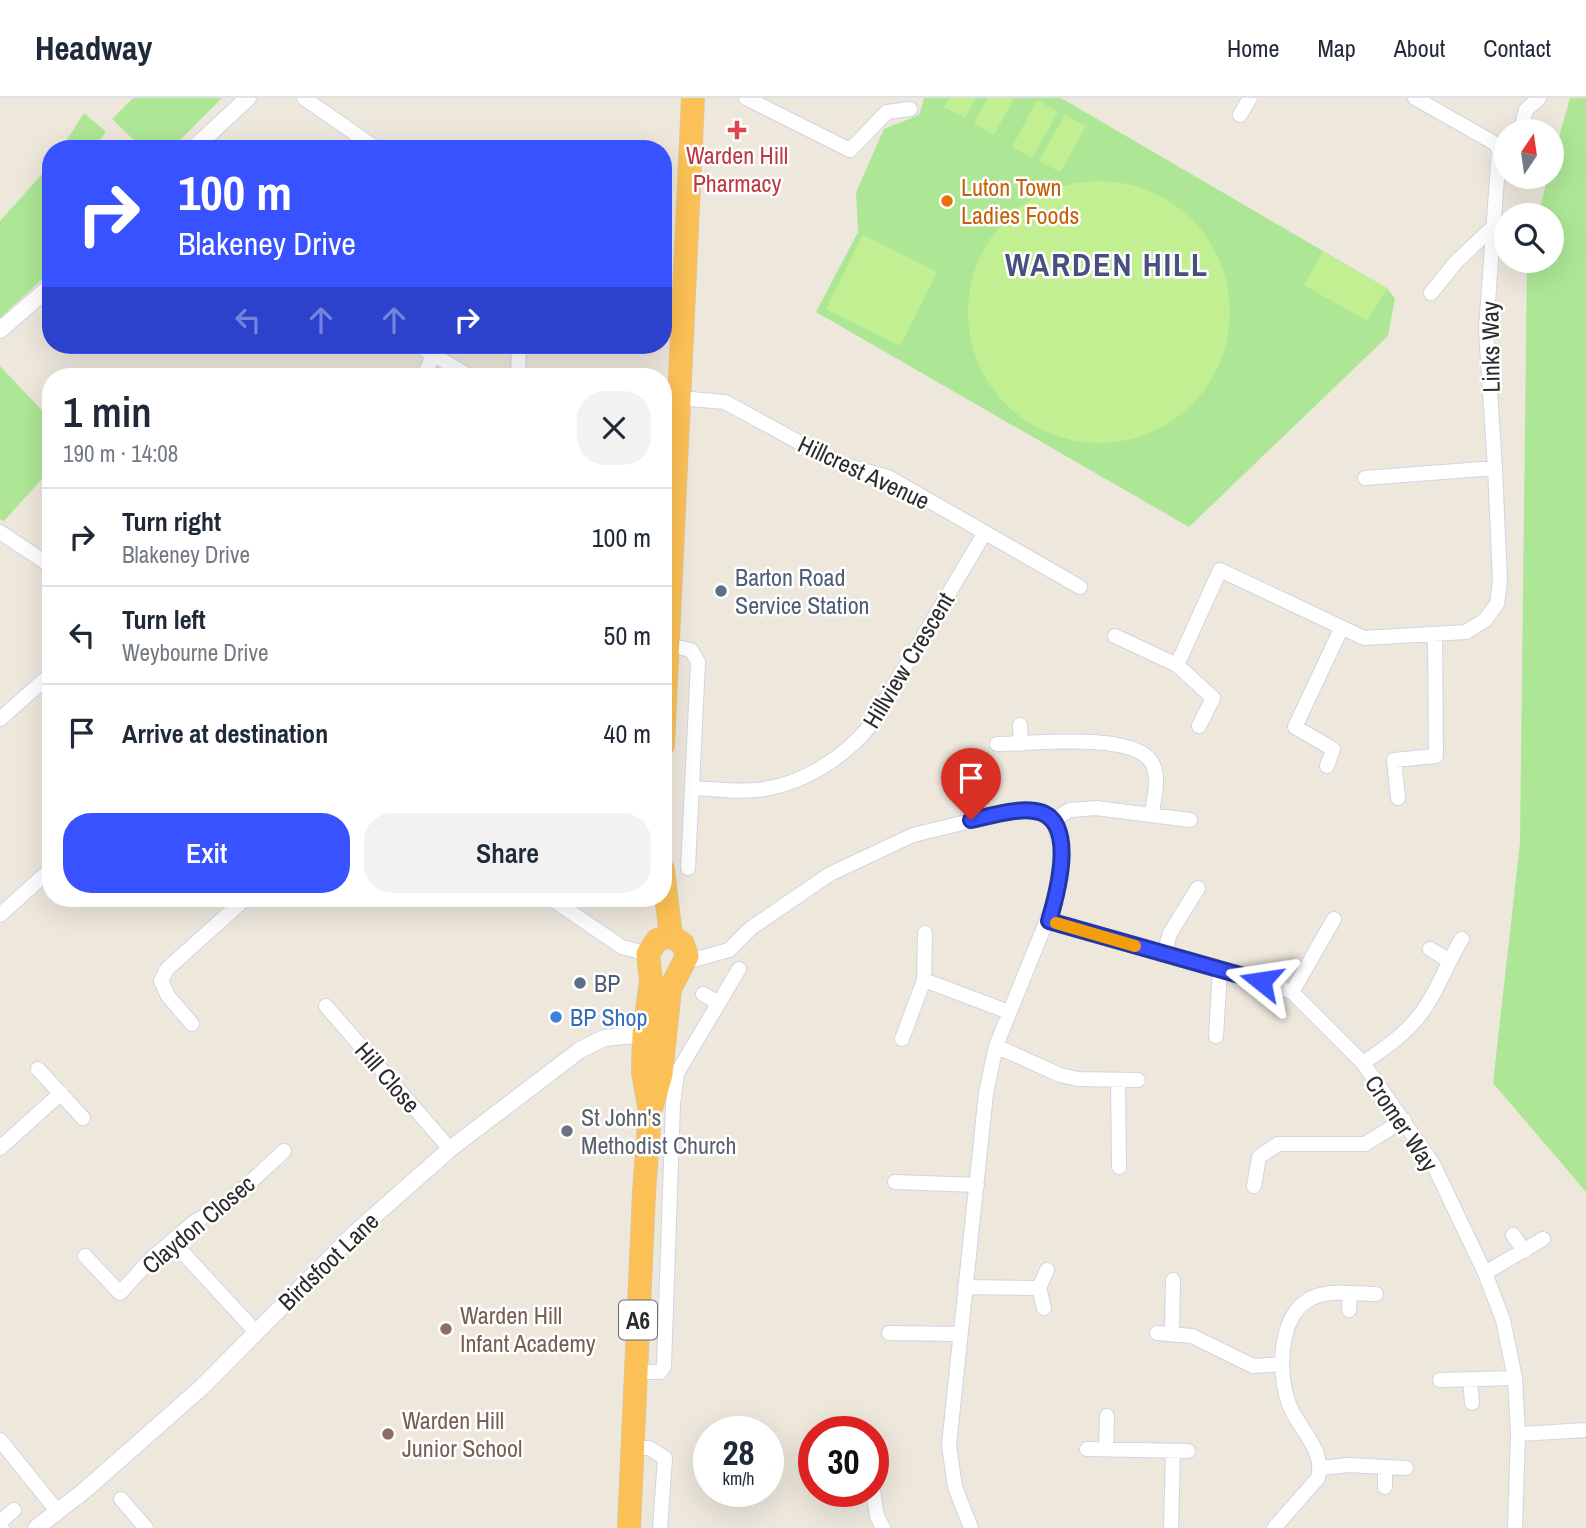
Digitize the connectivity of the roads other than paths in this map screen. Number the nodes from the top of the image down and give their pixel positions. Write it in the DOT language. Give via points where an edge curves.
graph roads {
  1 [pos="248,98"];
  2 [pos="304,98"];
  3 [pos="693,98"];
  4 [pos="746,98"];
  5 [pos="1250,98"];
  6 [pos="1415,98"];
  7 [pos="1539,98"];
  8 [pos="1526,104"];
  9 [pos="910,109"];
  10 [pos="1240,115"];
  11 [pos="1494,137"];
  12 [pos="203,140"];
  13 [pos="364,140"];
  14 [pos="1496,189"];
  15 [pos="1493,227"];
  16 [pos="1431,293"];
  17 [pos="42,294"];
  18 [pos="0,330"];
  19 [pos="433,355"];
  20 [pos="427,368"];
  21 [pos="455,368"];
  22 [pos="679,398"];
  23 [pos="672,466"];
  24 [pos="1495,468"];
  25 [pos="1365,478"];
  26 [pos="0,532"];
  27 [pos="984,534"];
  28 [pos="42,560"];
  29 [pos="1080,587"];
  30 [pos="1341,629"];
  31 [pos="1435,634"];
  32 [pos="1115,636"];
  33 [pos="672,646"];
  34 [pos="1177,665"];
  35 [pos="42,682"];
  36 [pos="0,719"];
  37 [pos="1020,725"];
  38 [pos="1199,726"];
  39 [pos="997,744"];
  40 [pos="1021,744"];
  41 [pos="1327,766"];
  42 [pos="694,788"];
  43 [pos="1398,798"];
  44 [pos="1152,813"];
  45 [pos="1054,820"];
  46 [pos="1190,820"];
  47 [pos="688,868"];
  48 [pos="42,877"];
  49 [pos="1198,888"];
  50 [pos="236,907"];
  51 [pos="563,907"];
  52 [pos="667,907"];
  53 [pos="0,915"];
  54 [pos="1334,919"];
  55 [pos="1049,921"];
  56 [pos="925,933"];
  57 [pos="671,936"];
  58 [pos="1462,939"];
  59 [pos="1430,949"];
  60 [pos="1164,954"];
  61 [pos="649,960"];
  62 [pos="1448,960"];
  63 [pos="683,966"];
  64 [pos="739,969"];
  65 [pos="1220,970"];
  66 [pos="925,980"];
  67 [pos="1292,992"];
  68 [pos="703,994"];
  69 [pos="718,1003"];
  70 [pos="326,1006"];
  71 [pos="1009,1012"];
  72 [pos="192,1024"];
  73 [pos="644,1034"];
  74 [pos="1216,1036"];
  75 [pos="902,1039"];
  76 [pos="996,1046"];
  77 [pos="1363,1063"];
  78 [pos="38,1069"];
  79 [pos="1118,1080"];
  80 [pos="1138,1080"];
  81 [pos="61,1093"];
  82 [pos="650,1112"];
  83 [pos="83,1118"];
  84 [pos="1404,1121"];
  85 [pos="0,1148"];
  86 [pos="450,1149"];
  87 [pos="284,1151"];
  88 [pos="1119,1167"];
  89 [pos="895,1182"];
  90 [pos="976,1185"];
  91 [pos="1254,1186"];
  92 [pos="1513,1235"];
  93 [pos="1543,1239"];
  94 [pos="173,1242"];
  95 [pos="1524,1251"];
  96 [pos="85,1256"];
  97 [pos="1047,1270"];
  98 [pos="1485,1273"];
  99 [pos="1174,1280"];
  100 [pos="965,1286"];
  101 [pos="1039,1288"];
  102 [pos="1350,1293"];
  103 [pos="1376,1294"];
  104 [pos="1044,1308"];
  105 [pos="1349,1310"];
  106 [pos="256,1332"];
  107 [pos="1172,1332"];
  108 [pos="888,1333"];
  109 [pos="1157,1333"];
  110 [pos="960,1334"];
  111 [pos="1282,1364"];
  112 [pos="636,1372"];
  113 [pos="1515,1378"];
  114 [pos="1440,1380"];
  115 [pos="1470,1380"];
  116 [pos="1472,1403"];
  117 [pos="1107,1416"];
  118 [pos="1586,1430"];
  119 [pos="1518,1434"];
  120 [pos="0,1440"];
  121 [pos="633,1448"];
  122 [pos="1087,1449"];
  123 [pos="1105,1449"];
  124 [pos="1385,1467"];
  125 [pos="1321,1468"];
  126 [pos="1406,1468"];
  127 [pos="1385,1487"];
  128 [pos="121,1499"];
  129 [pos="877,1507"];
  130 [pos="14,1510"];
  131 [pos="58,1512"];
  132 [pos="969,1527"];
  133 [pos="2,1528"];
  134 [pos="36,1528"];
  135 [pos="146,1528"];
  136 [pos="629,1528"];
  137 [pos="660,1528"];
  138 [pos="883,1528"];
  139 [pos="1171,1528"];
  140 [pos="1273,1528"];
  141 [pos="1515,1528"];
  1 -- 12 [label="street"];
  2 -- 13 [label="street"];
  3 -- 22 [label="highway"];
  4 -- 9 [label="street" via="850,150 887,112"];
  5 -- 10 [label="street"];
  6 -- 11 [label="street"];
  7 -- 8 [label="street"];
  14 -- 15 [label="street, Links Way"];
  15 -- 16 [label="street"];
  15 -- 24 [label="street, Links Way" via="1486,329"];
  17 -- 18 [label="street"];
  19 -- 20 [label="street"];
  19 -- 21 [label="street"];
  22 -- 23 [label="highway"];
  22 -- 27 [label="street, Hillcrest Avenue" via="725,402 837,463 888,477"];
  24 -- 25 [label="street"];
  24 -- 31 [label="street, Links Way" via="1497,604 1485,620 1466,632"];
  26 -- 28 [label="street"];
  27 -- 29 [label="street, Hillcrest Avenue"];
  27 -- 42 [label="street, Hillview Crescent" via="870,726 851,749 805,776 764,790"];
  30 -- 31 [label="street, Links Way" via="1364,638"];
  30 -- 34 [label="street, Links Way" via="1220,570"];
  30 -- 41 [label="street" via="1295,727 1333,749"];
  31 -- 43 [label="street" via="1436,756 1394,760"];
  32 -- 34 [label="street"];
  33 -- 42 [label="street" via="691,650 698,662"];
  34 -- 38 [label="street" via="1213,698"];
  35 -- 36 [label="street"];
  37 -- 40 [label="street"];
  39 -- 40 [label="street"];
  40 -- 44 [label="street" via="1104,743 1140,752 1155,772"];
  42 -- 47 [label="street"];
  44 -- 45 [label="street" via="1081,808"];
  44 -- 46 [label="street"];
  45 -- 55 [label="street" via="1061,870"];
  45 -- 63 [label="street" via="1023,811 913,835 830,874 751,928 729,950"];
  48 -- 53 [label="street"];
  49 -- 60 [label="street" via="1170,933"];
  50 -- 72 [label="street" via="167,969 161,981"];
  51 -- 61 [label="street"];
  52 -- 57 [label="highway"];
  54 -- 67 [label="street" via="1320,931"];
  55 -- 60 [label="street, Cromer Way"];
  55 -- 71 [label="street"];
  56 -- 66 [label="street"];
  57 -- 61 [label="highway" via="656,940"];
  57 -- 63 [label="highway" via="683,944"];
  58 -- 62 [label="street"];
  59 -- 62 [label="street"];
  60 -- 65 [label="street, Cromer Way"];
  61 -- 63 [label="highway" via="664,975"];
  61 -- 73 [label="highway, A6"];
  62 -- 77 [label="street" via="1415,1021"];
  63 -- 82 [label="highway, A6" via="670,989 661,1074"];
  64 -- 69 [label="street"];
  65 -- 67 [label="street, Cromer Way"];
  65 -- 74 [label="street"];
  66 -- 71 [label="street"];
  66 -- 75 [label="street"];
  67 -- 77 [label="street, Cromer Way"];
  68 -- 69 [label="street"];
  69 -- 112 [label="street" via="676,1080 664,1366 660,1372"];
  70 -- 86 [label="street, Hill Close"];
  71 -- 76 [label="street"];
  73 -- 82 [label="highway, A6" via="643,1072"];
  73 -- 86 [label="street, Birdsfoot Lane" via="604,1038 580,1050"];
  76 -- 79 [label="street" via="1059,1074"];
  76 -- 90 [label="street"];
  77 -- 84 [label="street, Cromer Way"];
  78 -- 81 [label="street"];
  79 -- 80 [label="street"];
  79 -- 88 [label="street"];
  81 -- 83 [label="street"];
  81 -- 85 [label="street"];
  82 -- 112 [label="highway, A6"];
  84 -- 91 [label="street" via="1365,1144 1278,1144 1259,1157"];
  84 -- 98 [label="street, Cromer Way" via="1433,1164"];
  86 -- 106 [label="street, Birdsfoot Lane" via="355,1233"];
  87 -- 94 [label="street, Claydon Closec" via="229,1202 193,1223"];
  89 -- 90 [label="street"];
  90 -- 100 [label="street"];
  92 -- 95 [label="street"];
  93 -- 95 [label="street"];
  94 -- 96 [label="street, Claydon Closec" via="120,1293"];
  94 -- 106 [label="street"];
  95 -- 98 [label="street"];
  97 -- 101 [label="street"];
  98 -- 113 [label="street, Cromer Way" via="1503,1320"];
  99 -- 107 [label="street"];
  100 -- 101 [label="street"];
  100 -- 110 [label="street"];
  101 -- 104 [label="street"];
  102 -- 103 [label="street"];
  102 -- 105 [label="street"];
  102 -- 111 [label="street" via="1308,1299 1294,1313"];
  106 -- 131 [label="street, Birdsfoot Lane" via="202,1387"];
  107 -- 109 [label="street"];
  107 -- 111 [label="street" via="1208,1342 1239,1362"];
  108 -- 110 [label="street"];
  110 -- 132 [label="street" via="949,1445 955,1487"];
  111 -- 125 [label="street" via="1291,1410 1317,1452"];
  112 -- 121 [label="highway, A6"];
  113 -- 115 [label="street"];
  113 -- 119 [label="street, Cromer Way"];
  114 -- 115 [label="street"];
  115 -- 116 [label="street"];
  117 -- 123 [label="street"];
  118 -- 119 [label="street"];
  119 -- 141 [label="street, Cromer Way"];
  120 -- 131 [label="street"];
  121 -- 136 [label="highway, A6"];
  121 -- 137 [label="street" via="649,1448 664,1458"];
  122 -- 123 [label="street"];
  123 -- 139 [label="street" via="1181,1451"];
  124 -- 125 [label="street"];
  124 -- 126 [label="street"];
  124 -- 127 [label="street"];
  125 -- 140 [label="street" via="1318,1478"];
  128 -- 135 [label="street"];
  129 -- 138 [label="street"];
  130 -- 133 [label="street" via="0,1522"];
  131 -- 134 [label="street, Birdsfoot Lane"];
}
